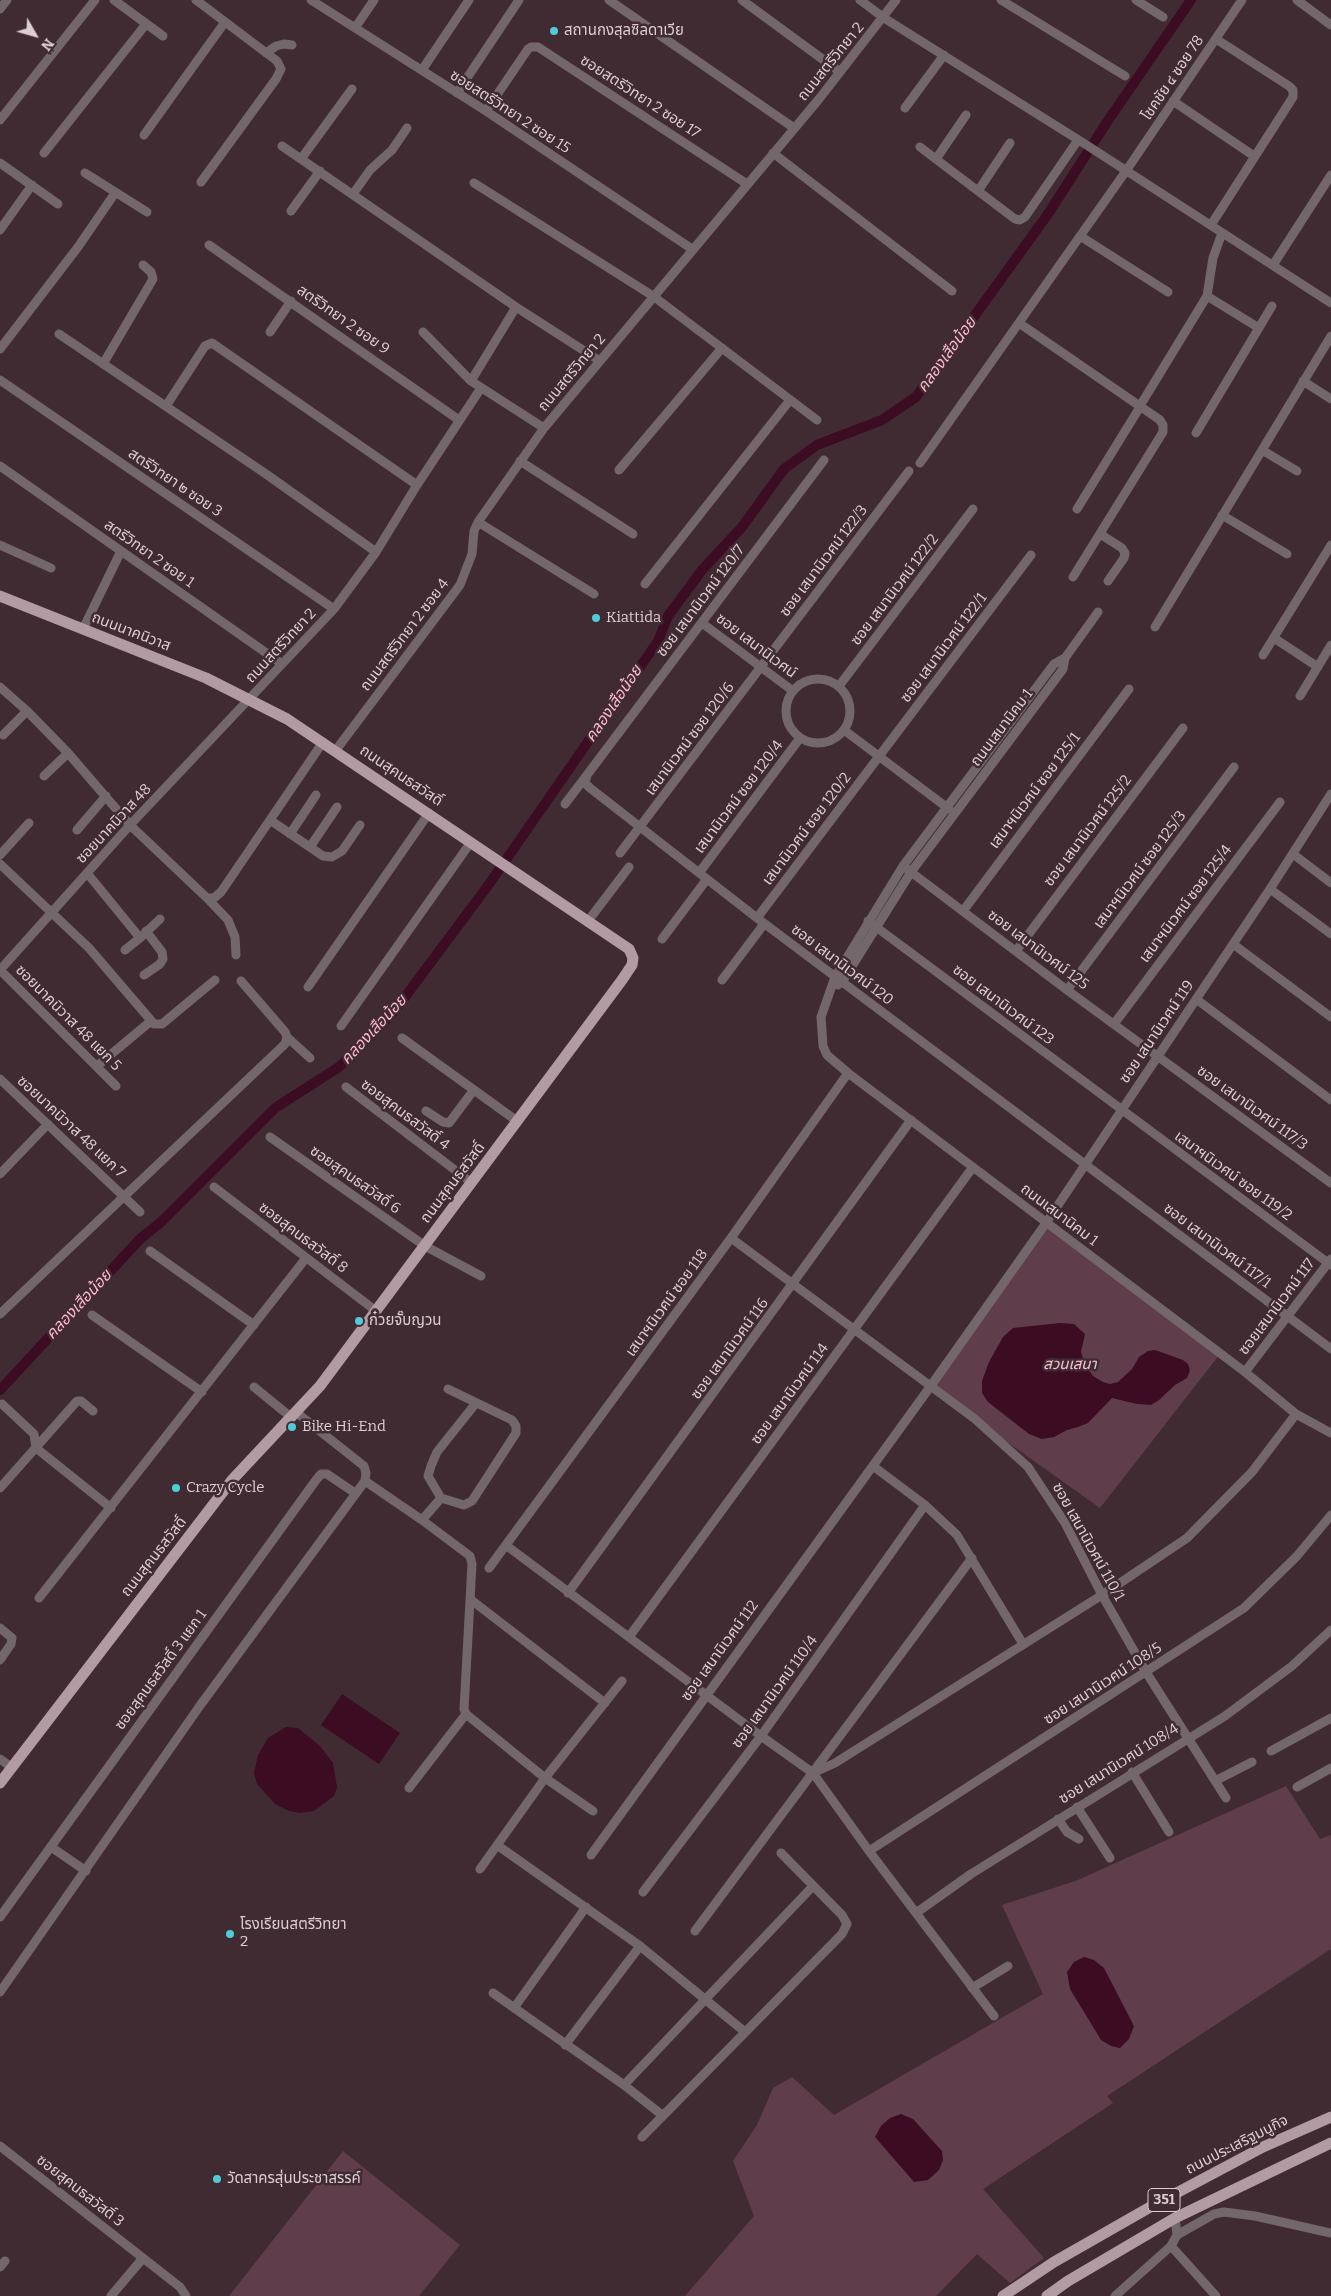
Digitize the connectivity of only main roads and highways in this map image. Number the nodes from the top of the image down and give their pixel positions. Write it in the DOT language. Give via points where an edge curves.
graph roads {
  1 [pos="0,596"];
  2 [pos="250,699"];
  3 [pos="0,1783"];
  4 [pos="1331,2117"];
  5 [pos="1331,2143"];
  6 [pos="1003,2296"];
  7 [pos="1046,2296"];
  1 -- 2 [label="main road, ถนนนาคนิวาส" via="206,678"];
  2 -- 3 [label="main road, ถนนสุคนธสวัสดิ์" via="336,750 629,949 632,964 320,1386 232,1480"];
  4 -- 6 [label="main road, ถนนประเสริฐมนูกิจ / 351" via="1263,2147 1152,2206 1054,2262"];
  5 -- 7 [label="main road, 351" via="1175,2218"];
}
